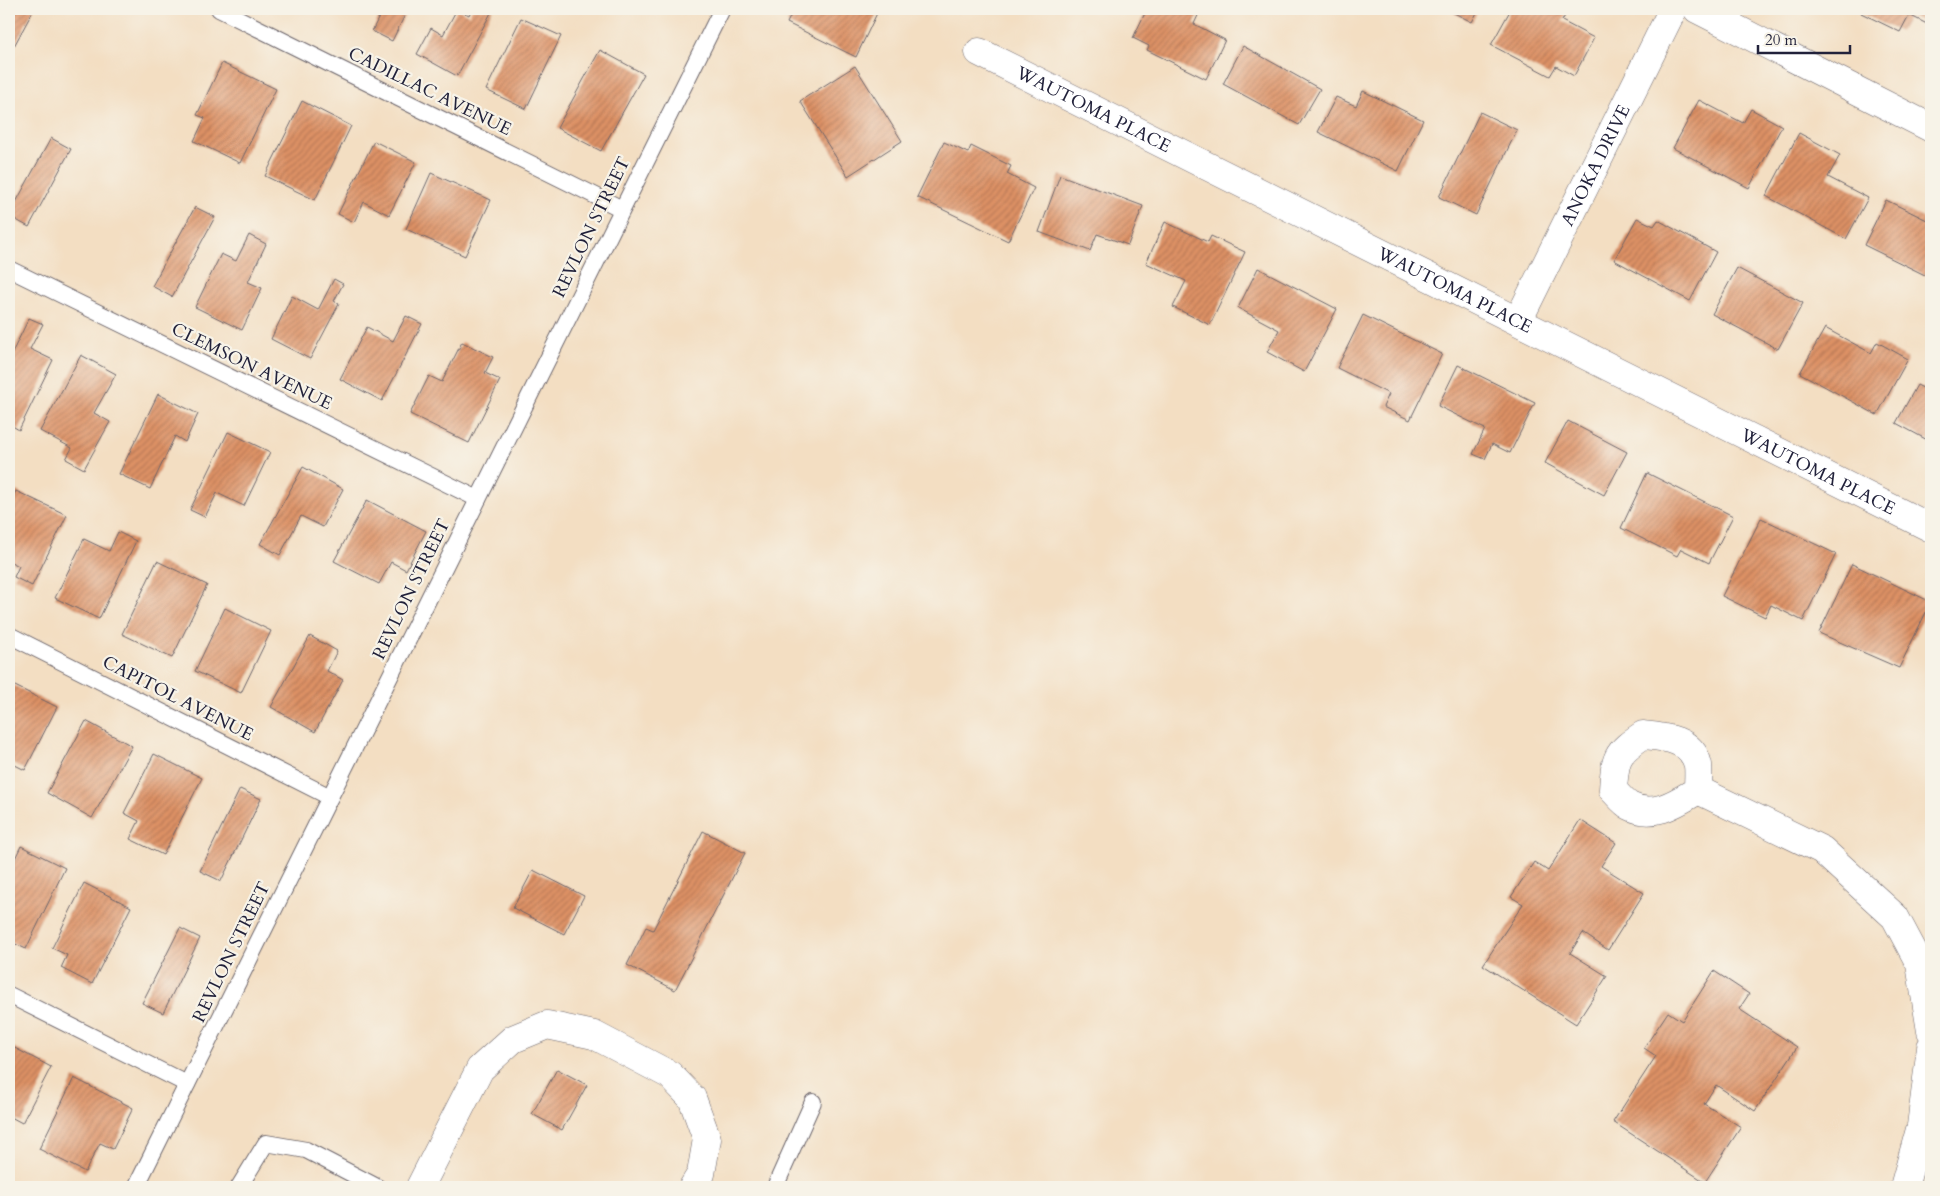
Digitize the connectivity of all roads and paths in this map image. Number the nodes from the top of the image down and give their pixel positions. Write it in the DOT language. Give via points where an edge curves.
graph roads {
  1 [pos="219,9"];
  2 [pos="722,9"];
  3 [pos="1673,9"];
  4 [pos="1697,9"];
  5 [pos="979,52"];
  6 [pos="1931,128"];
  7 [pos="622,209"];
  8 [pos="9,269"];
  9 [pos="1518,321"];
  10 [pos="478,499"];
  11 [pos="1931,528"];
  12 [pos="9,635"];
  13 [pos="1698,790"];
  14 [pos="330,797"];
  15 [pos="9,995"];
  16 [pos="1931,1031"];
  17 [pos="1931,1047"];
  18 [pos="187,1084"];
  19 [pos="813,1102"];
  20 [pos="136,1187"];
  21 [pos="239,1187"];
  22 [pos="377,1187"];
  23 [pos="420,1187"];
  24 [pos="694,1187"];
  25 [pos="775,1187"];
  26 [pos="1904,1187"];
  1 -- 7 [label="lane, CADILLAC AVENUE"];
  2 -- 7 [label="lane, REVLON STREET"];
  3 -- 9 [label="street, ANOKA DRIVE"];
  4 -- 6 [label="street"];
  5 -- 9 [label="street, WAUTOMA PLACE"];
  7 -- 10 [label="lane, REVLON STREET"];
  8 -- 10 [label="lane, CLEMSON AVENUE"];
  9 -- 11 [label="street, WAUTOMA PLACE"];
  10 -- 14 [label="lane, REVLON STREET"];
  12 -- 14 [label="lane, CAPITOL AVENUE"];
  13 -- 16 [label="street" via="1822,850 1895,916 1920,964"];
  14 -- 18 [label="lane, REVLON STREET"];
  15 -- 18 [label="lane"];
  17 -- 26 [label="street" via="1921,1126"];
  18 -- 20 [label="lane, REVLON STREET"];
  19 -- 25 [label="lane"];
  21 -- 22 [label="lane" via="266,1143 306,1150"];
  23 -- 24 [label="street" via="480,1068 513,1038 547,1025 594,1035 670,1074 692,1098 707,1139 701,1174"];
}
